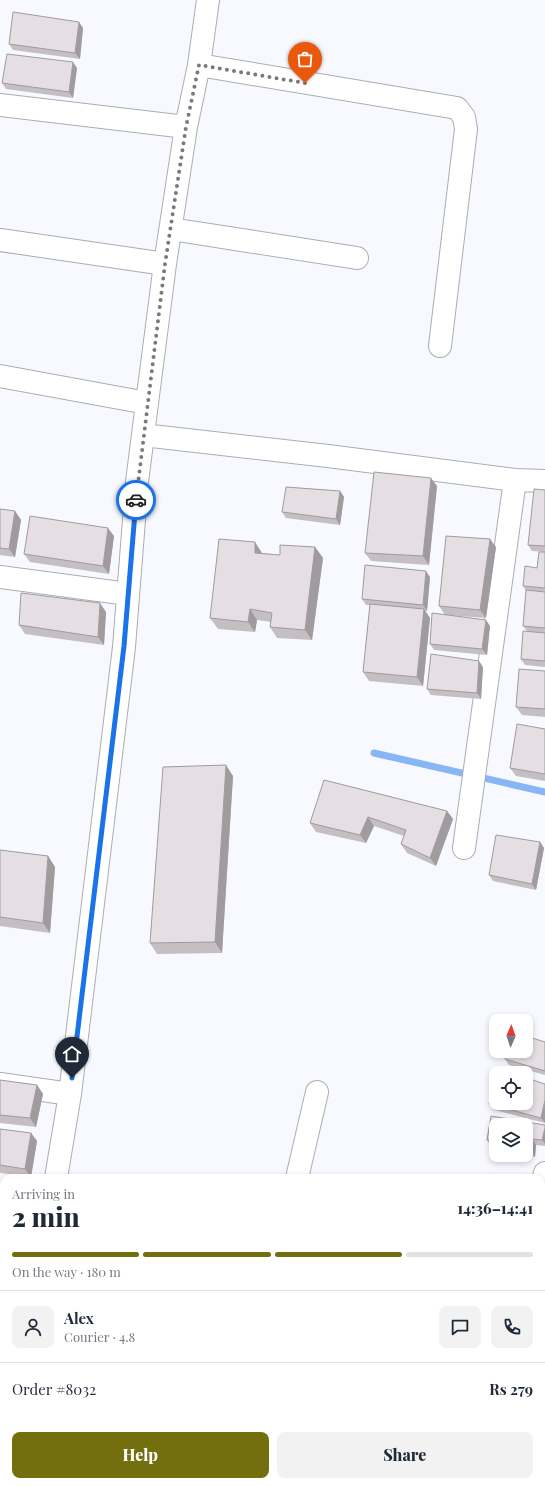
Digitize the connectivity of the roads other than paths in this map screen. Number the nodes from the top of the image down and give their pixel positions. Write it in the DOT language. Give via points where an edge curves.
graph roads {
  1 [pos="208,0"];
  2 [pos="199,65"];
  3 [pos="0,104"];
  4 [pos="186,127"];
  5 [pos="171,229"];
  6 [pos="0,240"];
  7 [pos="357,258"];
  8 [pos="165,264"];
  9 [pos="440,346"];
  10 [pos="0,376"];
  11 [pos="147,404"];
  12 [pos="143,435"];
  13 [pos="515,480"];
  14 [pos="545,481"];
  15 [pos="0,577"];
  16 [pos="128,594"];
  17 [pos="464,848"];
  18 [pos="0,1084"];
  19 [pos="317,1092"];
  20 [pos="70,1094"];
  21 [pos="57,1174"];
  22 [pos="298,1174"];
  1 -- 2 [label="street"];
  2 -- 4 [label="street"];
  2 -- 9 [label="street" via="457,108 464,117 466,129"];
  3 -- 4 [label="street"];
  4 -- 5 [label="street"];
  5 -- 7 [label="street"];
  5 -- 8 [label="street"];
  6 -- 8 [label="street"];
  8 -- 11 [label="street"];
  10 -- 11 [label="street"];
  11 -- 12 [label="street"];
  12 -- 13 [label="street"];
  12 -- 16 [label="street"];
  13 -- 14 [label="street"];
  13 -- 17 [label="street"];
  15 -- 16 [label="street"];
  16 -- 20 [label="street"];
  18 -- 20 [label="street"];
  19 -- 22 [label="street"];
  20 -- 21 [label="street"];
}
